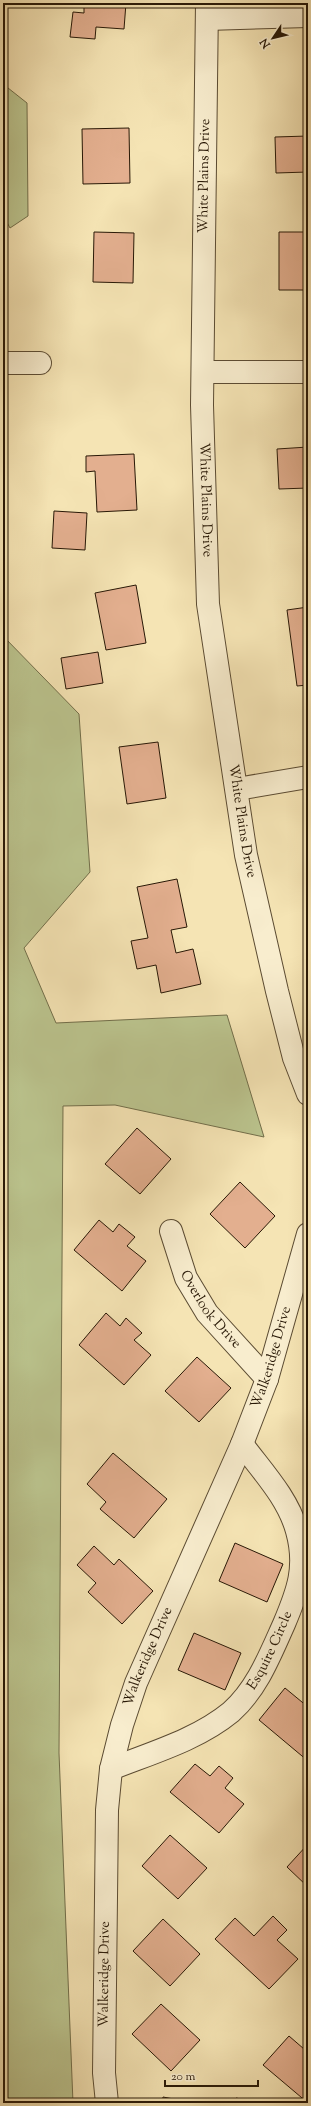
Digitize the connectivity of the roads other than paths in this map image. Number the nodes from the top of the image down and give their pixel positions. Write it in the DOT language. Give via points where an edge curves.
graph roads {
  1 [pos="207,11"];
  2 [pos="308,16"];
  3 [pos="3,363"];
  4 [pos="40,363"];
  5 [pos="203,372"];
  6 [pos="308,372"];
  7 [pos="308,777"];
  8 [pos="237,789"];
  9 [pos="308,1094"];
  10 [pos="171,1230"];
  11 [pos="308,1234"];
  12 [pos="267,1379"];
  13 [pos="242,1444"];
  14 [pos="111,1769"];
  15 [pos="107,2103"];
  1 -- 2 [label="street"];
  1 -- 5 [label="street, White Plains Drive"];
  3 -- 4 [label="street"];
  5 -- 6 [label="street"];
  5 -- 8 [label="street, White Plains Drive" via="208,604"];
  7 -- 8 [label="street"];
  8 -- 9 [label="street, White Plains Drive" via="246,855 277,991 294,1058"];
  10 -- 12 [label="street, Overlook Drive" via="186,1278 207,1313"];
  11 -- 12 [label="street, Walkeridge Drive"];
  12 -- 13 [label="street, Walkeridge Drive"];
  13 -- 14 [label="street, Walkeridge Drive" via="136,1683"];
  13 -- 14 [label="street, Esquire Circle" via="279,1494 297,1530 302,1559 295,1600 266,1664 250,1690 231,1712 173,1745"];
  14 -- 15 [label="street, Walkeridge Drive" via="105,1856 104,2073"];
}
